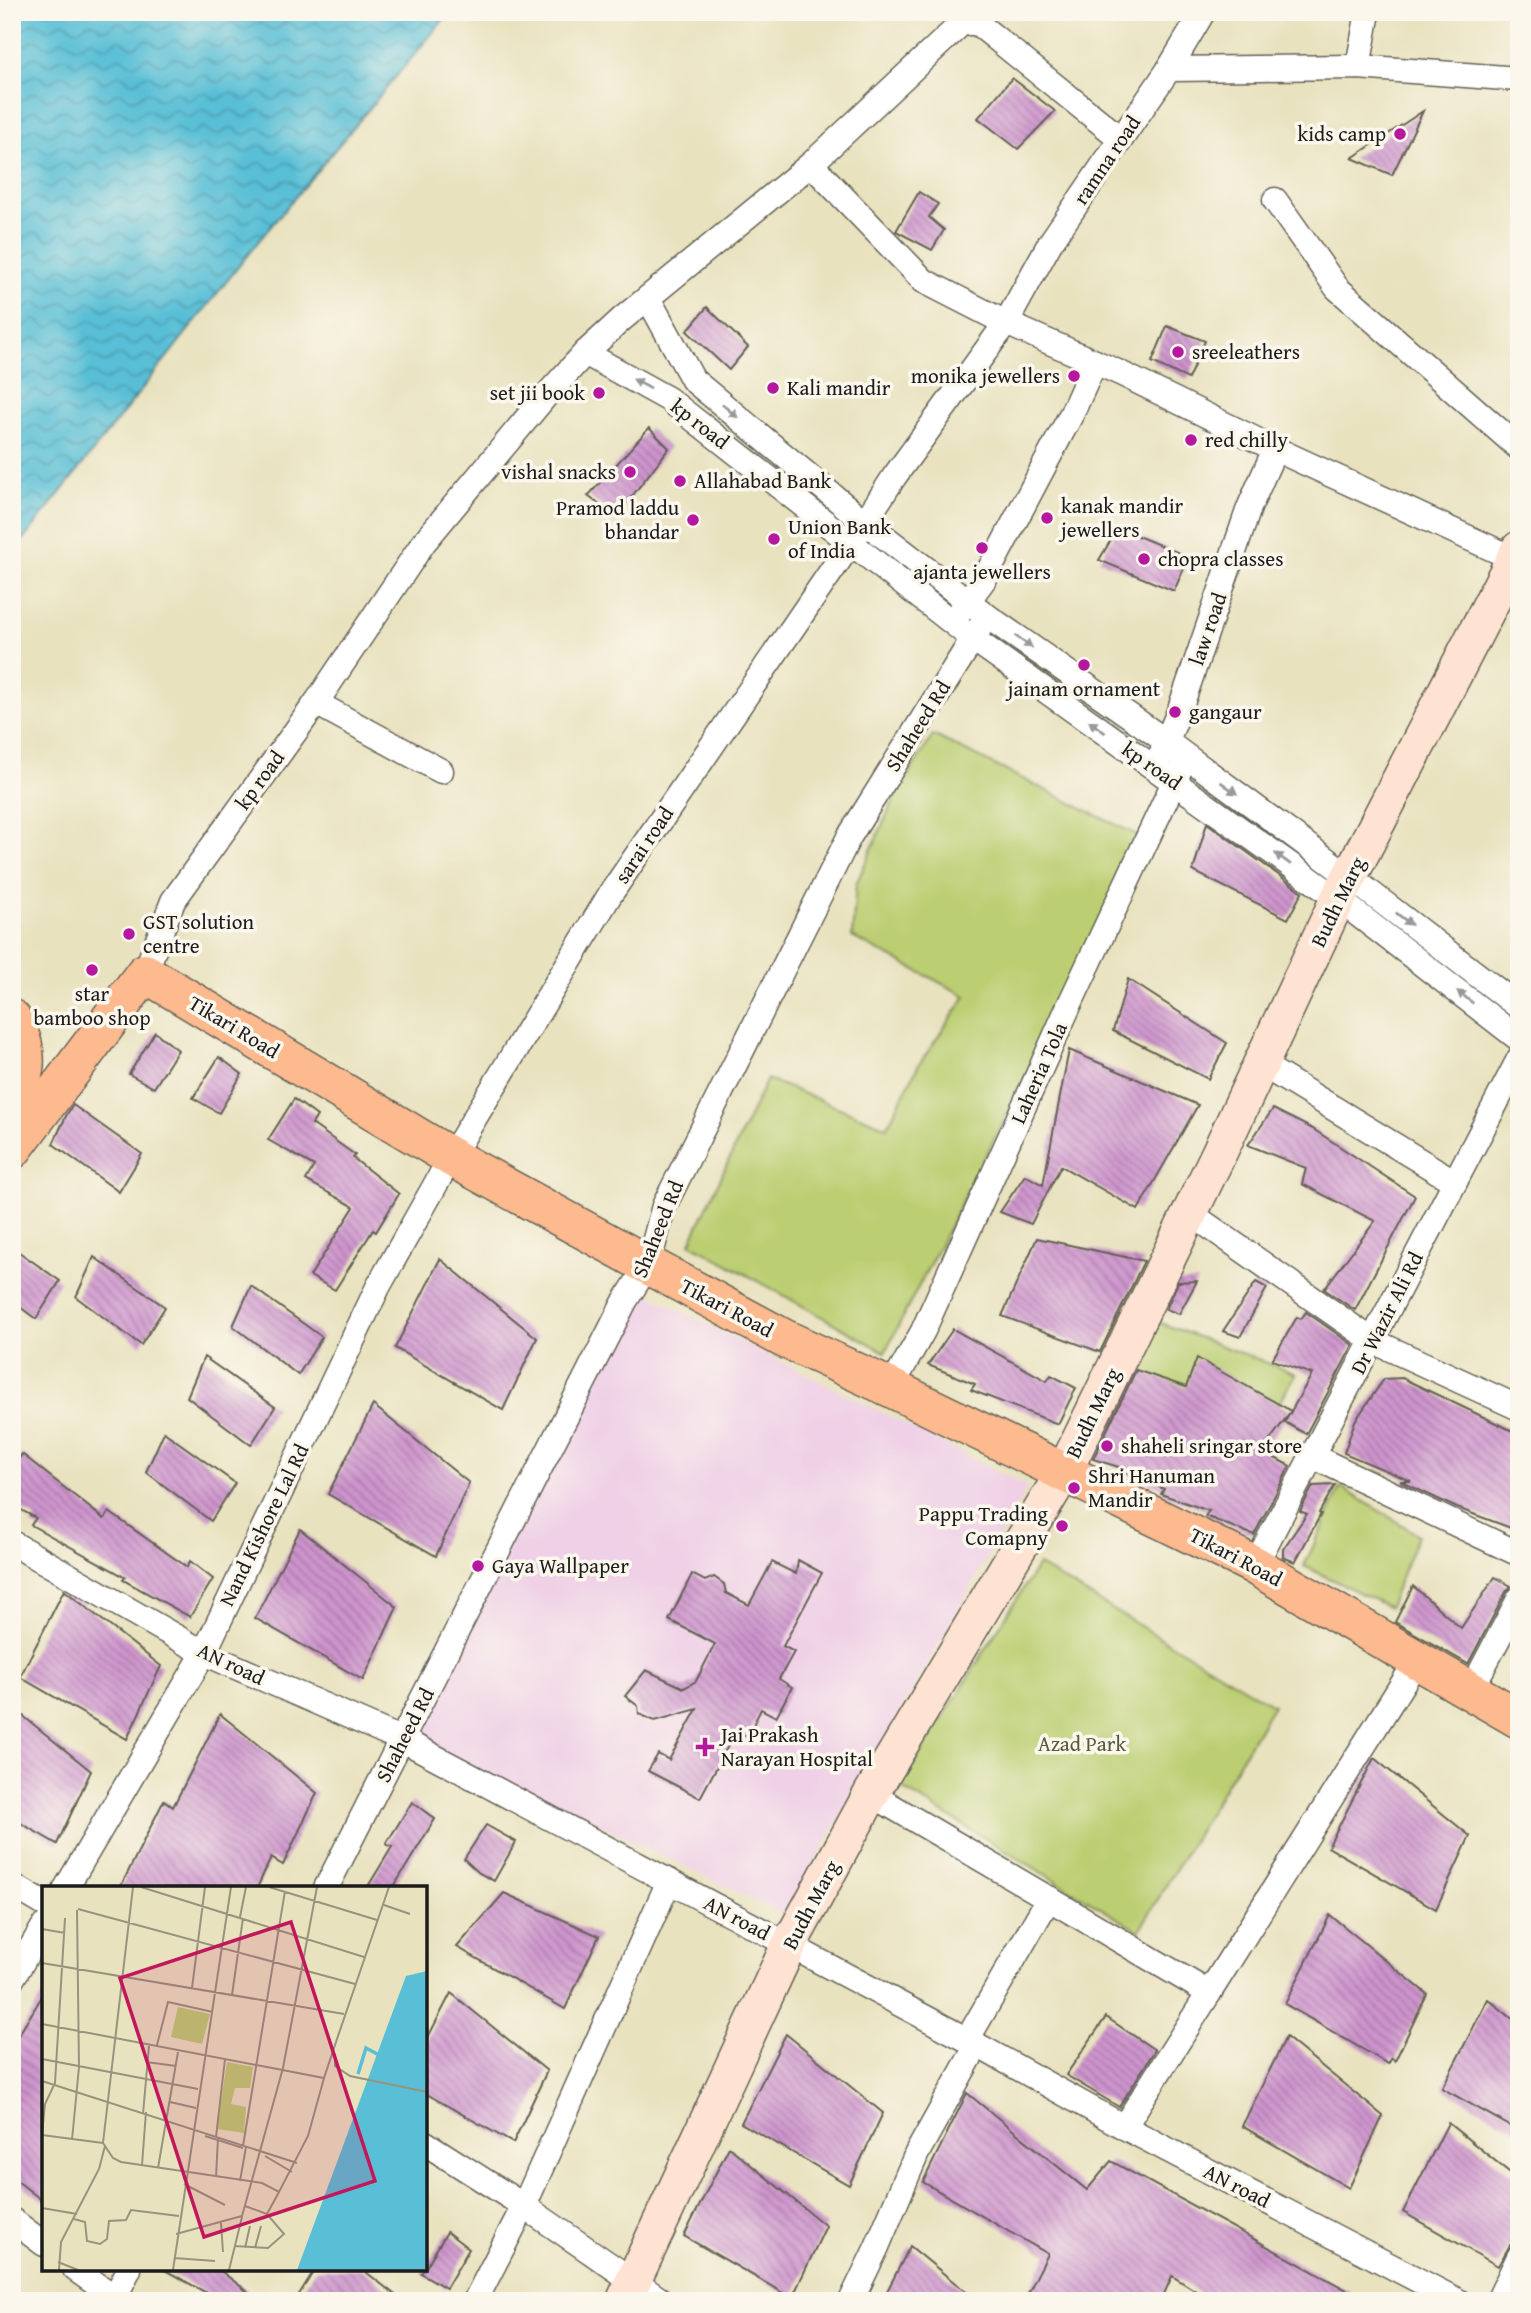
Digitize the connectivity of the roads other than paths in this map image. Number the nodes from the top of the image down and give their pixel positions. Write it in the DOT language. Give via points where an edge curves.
graph roads {
  1 [pos="1203,12"];
  2 [pos="1368,12"];
  3 [pos="965,18"];
  4 [pos="1357,67"];
  5 [pos="1169,69"];
  6 [pos="1519,79"];
  7 [pos="1121,139"];
  8 [pos="811,164"];
  9 [pos="1275,200"];
  10 [pos="648,298"];
  11 [pos="1006,323"];
  12 [pos="585,353"];
  13 [pos="1095,362"];
  14 [pos="1519,448"];
  15 [pos="1275,449"];
  16 [pos="858,532"];
  17 [pos="1517,556"];
  18 [pos="977,609"];
  19 [pos="952,622"];
  20 [pos="972,638"];
  21 [pos="316,703"];
  22 [pos="1167,742"];
  23 [pos="1187,757"];
  24 [pos="441,771"];
  25 [pos="1164,774"];
  26 [pos="1344,888"];
  27 [pos="145,973"];
  28 [pos="1519,1007"];
  29 [pos="12,1019"];
  30 [pos="1519,1039"];
  31 [pos="1519,1059"];
  32 [pos="1261,1064"];
  33 [pos="12,1102"];
  34 [pos="12,1150"];
  35 [pos="450,1157"];
  36 [pos="1455,1182"];
  37 [pos="1190,1213"];
  38 [pos="648,1265"];
  39 [pos="1373,1341"];
  40 [pos="891,1388"];
  41 [pos="1519,1408"];
  42 [pos="1312,1456"];
  43 [pos="1064,1472"];
  44 [pos="12,1543"];
  45 [pos="1519,1554"];
  46 [pos="1252,1564"];
  47 [pos="1519,1599"];
  48 [pos="204,1653"];
  49 [pos="1418,1658"];
  50 [pos="1470,1692"];
  51 [pos="1519,1719"];
  52 [pos="403,1740"];
  53 [pos="871,1794"];
  54 [pos="668,1881"];
  55 [pos="12,1885"];
  56 [pos="67,1886"];
  57 [pos="327,1886"];
  58 [pos="1049,1899"];
  59 [pos="42,1903"];
  60 [pos="42,1929"];
  61 [pos="789,1945"];
  62 [pos="12,1979"];
  63 [pos="1209,1993"];
  64 [pos="972,2042"];
  65 [pos="1124,2127"];
  66 [pos="427,2144"];
  67 [pos="524,2206"];
  68 [pos="12,2220"];
  69 [pos="42,2242"];
  70 [pos="1519,2257"];
  71 [pos="78,2271"];
  72 [pos="128,2271"];
  73 [pos="640,2294"];
  74 [pos="116,2300"];
  75 [pos="475,2301"];
  76 [pos="851,2301"];
  77 [pos="1458,2301"];
  78 [pos="1498,2301"];
  1 -- 5 [label="street, ramna road"];
  2 -- 4 [label="street"];
  3 -- 7 [label="street"];
  3 -- 8 [label="street"];
  4 -- 5 [label="street"];
  4 -- 6 [label="street"];
  5 -- 7 [label="street, ramna road"];
  7 -- 11 [label="street, ramna road" via="1050,243"];
  8 -- 10 [label="street"];
  8 -- 11 [label="street" via="924,281"];
  9 -- 14 [label="street" via="1337,288"];
  10 -- 12 [label="street"];
  10 -- 16 [label="street, kp road, one-way" via="693,380"];
  11 -- 13 [label="street"];
  11 -- 16 [label="street, ramna road"];
  16 -- 12 [label="street, kp road, one-way" via="668,399"];
  12 -- 21 [label="street, kp road" via="424,542"];
  13 -- 15 [label="street"];
  13 -- 18 [label="street, Shaheed Rd" via="985,578"];
  15 -- 17 [label="street"];
  15 -- 22 [label="street, law road"];
  16 -- 18 [label="street, kp road"];
  16 -- 19 [label="street, kp road"];
  16 -- 35 [label="street, sarai road" via="611,893"];
  17 -- 26 [label="street, Budh Marg"];
  18 -- 19 [label="street, Shaheed Rd"];
  18 -- 20 [label="street, Shaheed Rd"];
  18 -- 22 [label="street, kp road, one-way"];
  19 -- 20 [label="street, kp road"];
  25 -- 20 [label="street, kp road, one-way"];
  20 -- 38 [label="street, Shaheed Rd" via="849,837 664,1206"];
  21 -- 24 [label="street"];
  21 -- 27 [label="street, kp road" via="173,901"];
  22 -- 23 [label="street, kp road"];
  22 -- 25 [label="street, law road"];
  23 -- 25 [label="street, Laheria Tola"];
  23 -- 26 [label="street, kp road, one-way"];
  26 -- 25 [label="street, kp road, one-way"];
  25 -- 40 [label="street, Laheria Tola" via="923,1331"];
  26 -- 28 [label="street, kp road, one-way"];
  30 -- 26 [label="street, kp road, one-way"];
  26 -- 32 [label="street, Budh Marg"];
  27 -- 34 [label="highway"];
  27 -- 35 [label="highway, Tikari Road"];
  29 -- 33 [label="highway" via="21,1034 26,1064"];
  31 -- 36 [label="street, Dr Wazir Ali Rd"];
  32 -- 36 [label="street"];
  32 -- 37 [label="street, Budh Marg"];
  35 -- 38 [label="highway, Tikari Road"];
  35 -- 48 [label="street, Nand Kishore Lal Rd" via="378,1287"];
  36 -- 39 [label="street, Dr Wazir Ali Rd"];
  37 -- 39 [label="street"];
  37 -- 43 [label="street, Budh Marg"];
  38 -- 40 [label="highway, Tikari Road" via="783,1338"];
  38 -- 52 [label="street, Shaheed Rd" via="625,1301"];
  39 -- 41 [label="street"];
  39 -- 42 [label="street, Dr Wazir Ali Rd"];
  40 -- 43 [label="highway, Tikari Road"];
  42 -- 45 [label="street"];
  42 -- 46 [label="street, Dr Wazir Ali Rd"];
  43 -- 46 [label="highway, Tikari Road"];
  43 -- 53 [label="street, Budh Marg"];
  44 -- 48 [label="street, AN road"];
  46 -- 49 [label="highway, Tikari Road"];
  47 -- 50 [label="street"];
  48 -- 52 [label="street, AN road"];
  48 -- 56 [label="street, Nand Kishore Lal Rd"];
  49 -- 50 [label="highway, Tikari Road"];
  49 -- 63 [label="street"];
  50 -- 51 [label="highway, Tikari Road"];
  52 -- 54 [label="street, AN road"];
  52 -- 57 [label="street, Shaheed Rd"];
  53 -- 58 [label="street"];
  53 -- 61 [label="street, Budh Marg"];
  54 -- 61 [label="street, AN road"];
  54 -- 67 [label="street"];
  55 -- 59 [label="street"];
  58 -- 63 [label="street"];
  58 -- 64 [label="street"];
  60 -- 62 [label="street"];
  61 -- 64 [label="street, AN road"];
  61 -- 73 [label="street, Budh Marg"];
  63 -- 65 [label="street"];
  64 -- 65 [label="street, AN road"];
  64 -- 76 [label="street"];
  65 -- 77 [label="street, AN road"];
  66 -- 67 [label="street"];
  67 -- 73 [label="street"];
  67 -- 75 [label="street"];
  68 -- 69 [label="street"];
  70 -- 78 [label="street"];
  71 -- 74 [label="street"];
  72 -- 74 [label="street"];
}
